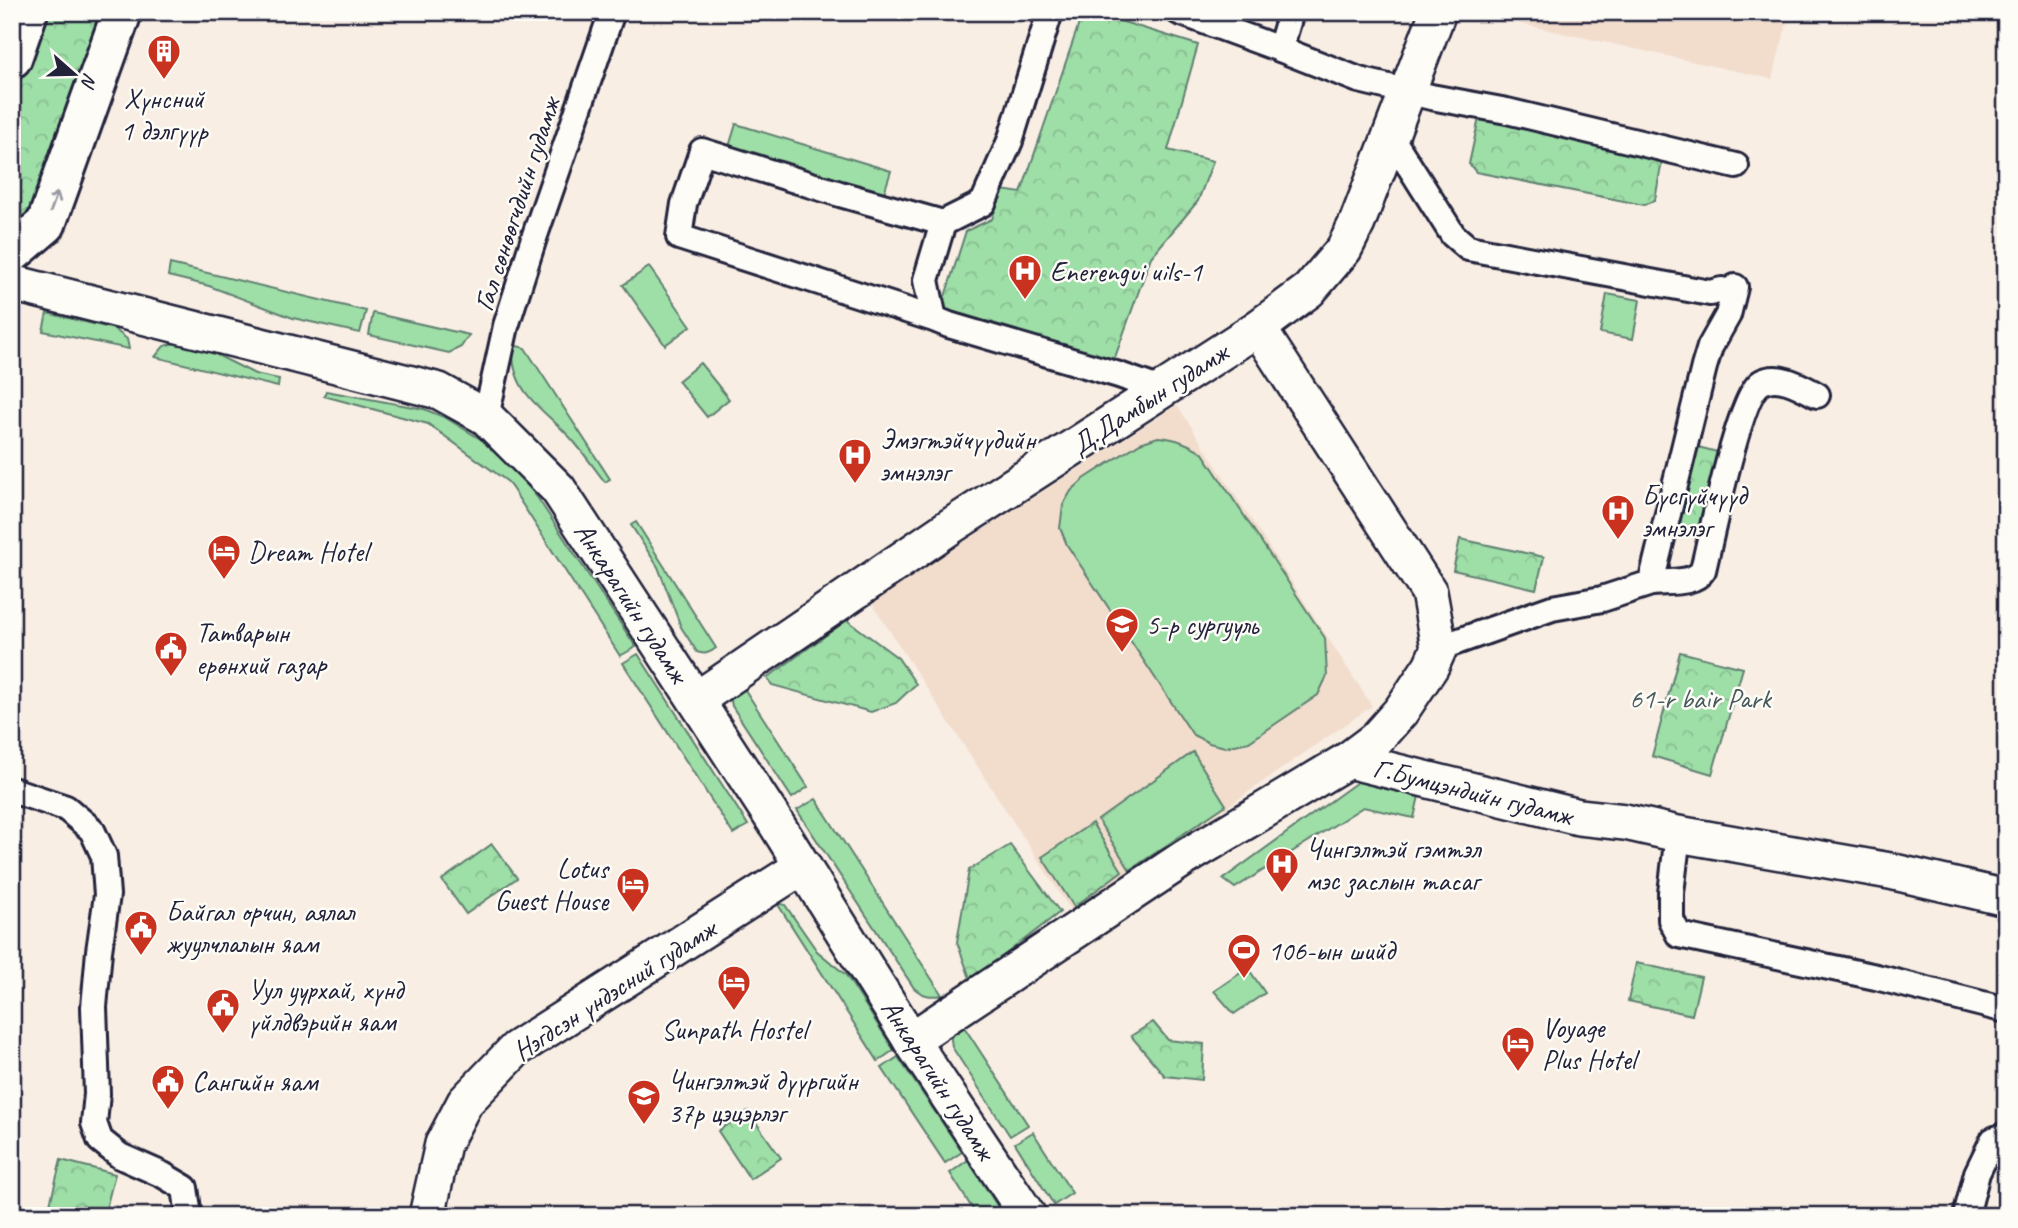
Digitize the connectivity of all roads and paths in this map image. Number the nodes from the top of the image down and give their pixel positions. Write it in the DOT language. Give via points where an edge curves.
graph roads {
  1 [pos="28,12"];
  2 [pos="122,12"];
  3 [pos="612,12"];
  4 [pos="1051,12"];
  5 [pos="1179,12"];
  6 [pos="1291,12"];
  7 [pos="1438,12"];
  8 [pos="1280,49"];
  9 [pos="12,58"];
  10 [pos="1409,90"];
  11 [pos="1389,141"];
  12 [pos="1736,166"];
  13 [pos="943,223"];
  14 [pos="12,253"];
  15 [pos="12,283"];
  16 [pos="934,319"];
  17 [pos="1258,328"];
  18 [pos="1161,390"];
  19 [pos="1818,395"];
  20 [pos="486,417"];
  21 [pos="1651,583"];
  22 [pos="1439,648"];
  23 [pos="696,700"];
  24 [pos="1348,760"];
  25 [pos="12,790"];
  26 [pos="1678,834"];
  27 [pos="803,866"];
  28 [pos="2006,898"];
  29 [pos="2006,1010"];
  30 [pos="911,1040"];
  31 [pos="2006,1135"];
  32 [pos="189,1216"];
  33 [pos="426,1216"];
  34 [pos="1028,1216"];
  35 [pos="1966,1216"];
  1 -- 9 [label="main road"];
  14 -- 2 [label="main road, one-way" via="47,224"];
  3 -- 20 [label="street, Гал сөнөөгчдийн гудамж" via="510,314"];
  4 -- 13 [label="street" via="1010,141 983,204"];
  5 -- 8 [label="street"];
  6 -- 8 [label="street"];
  7 -- 10 [label="street, Д.Дамбын гудамж"];
  8 -- 10 [label="street" via="1359,80"];
  10 -- 11 [label="street, Д.Дамбын гудамж"];
  10 -- 12 [label="street"];
  11 -- 17 [label="street, Д.Дамбын гудамж" via="1345,249 1310,290"];
  11 -- 21 [label="street" via="1453,235 1468,248 1710,293 1729,289 1728,315 1704,367"];
  13 -- 16 [label="street" via="926,280"];
  13 -- 16 [label="street" via="702,151 684,204 679,237"];
  15 -- 20 [label="street, Анкарагийн гудамж" via="439,391"];
  16 -- 18 [label="street"];
  17 -- 18 [label="street, Д.Дамбын гудамж"];
  17 -- 22 [label="street" via="1429,592"];
  18 -- 23 [label="street, Д.Дамбын гудамж"];
  19 -- 21 [label="street" via="1787,381 1759,383 1747,401 1737,432 1703,570 1690,580"];
  20 -- 23 [label="street, Анкарагийн гудамж" via="558,489"];
  21 -- 22 [label="street" via="1602,599 1552,608"];
  22 -- 24 [label="street" via="1401,711"];
  23 -- 27 [label="street, Анкарагийн гудамж"];
  24 -- 26 [label="street, Г.Бумцэндийн гудамж" via="1579,817"];
  24 -- 30 [label="street, Г.Бумцэндийн гудамж" via="1186,858"];
  25 -- 32 [label="street" via="66,808 92,830 104,856 107,895 94,1007 94,1123 100,1140 120,1156 185,1188"];
  26 -- 28 [label="street, Г.Бумцэндийн гудамж" via="1890,871"];
  26 -- 29 [label="street" via="1671,920 1679,935"];
  27 -- 30 [label="street, Анкарагийн гудамж"];
  27 -- 33 [label="street, Нэгдсэн үндэсний гудамж" via="516,1049 465,1102 443,1144"];
  30 -- 34 [label="street, Анкарагийн гудамж"];
  31 -- 35 [label="street" via="1993,1140 1977,1172"];
}
